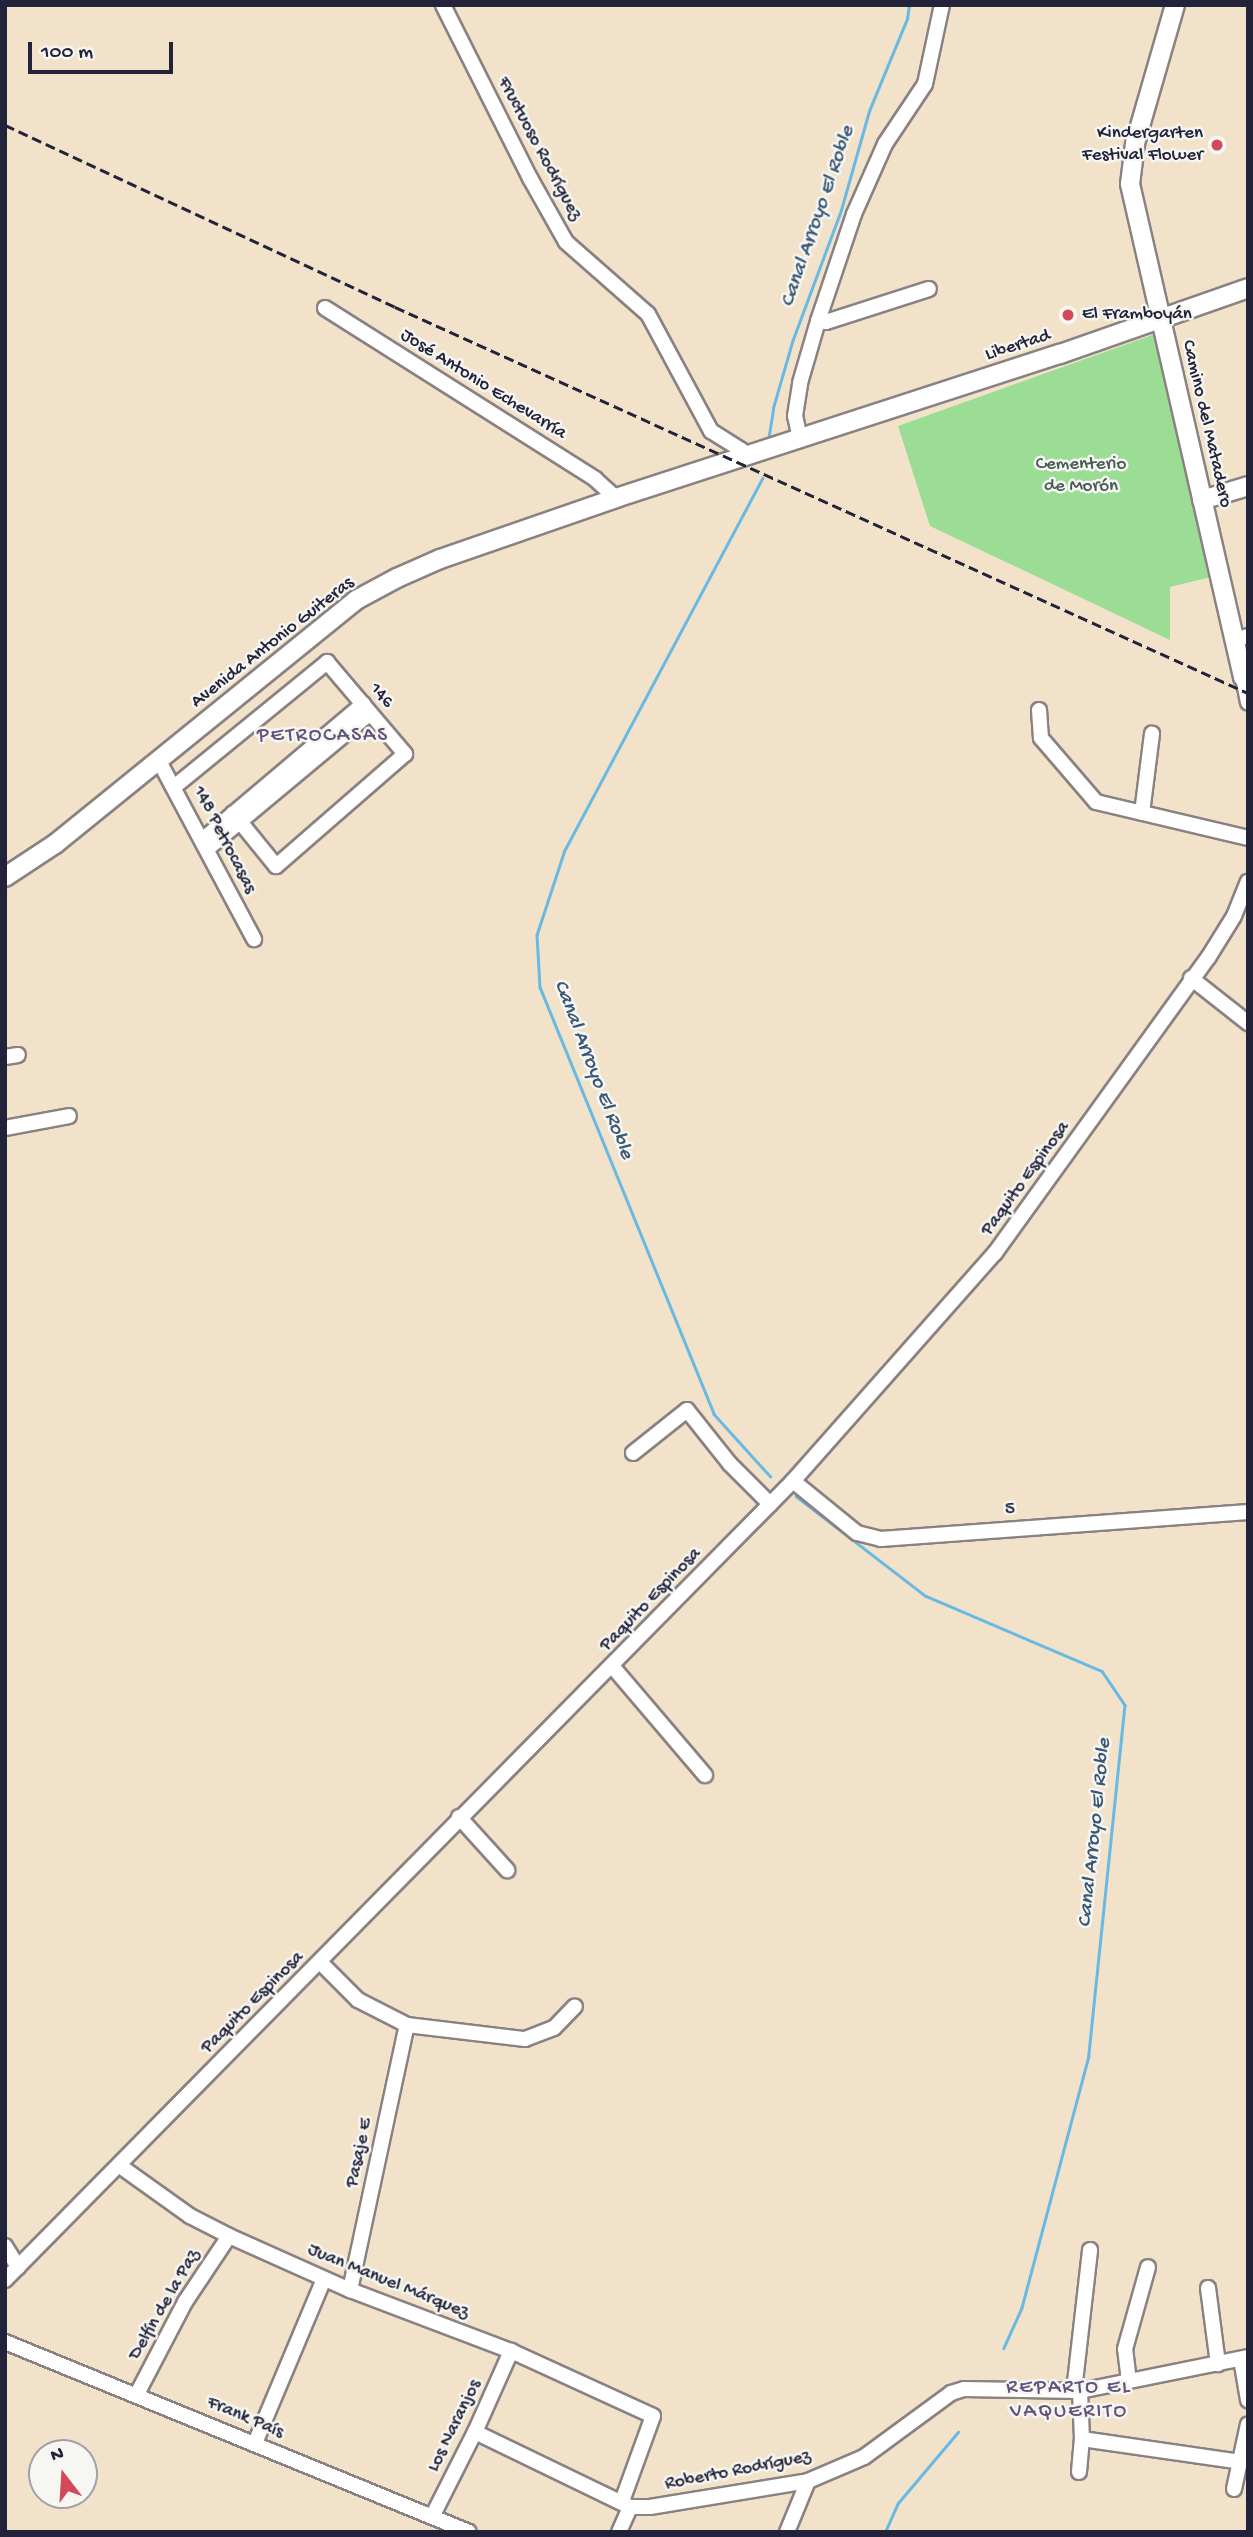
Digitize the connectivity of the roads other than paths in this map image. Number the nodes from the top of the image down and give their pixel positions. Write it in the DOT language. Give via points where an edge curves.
graph roads {
  1 [pos="443,5"];
  2 [pos="942,5"];
  3 [pos="1175,5"];
  4 [pos="1248,288"];
  5 [pos="929,289"];
  6 [pos="325,308"];
  7 [pos="1161,319"];
  8 [pos="818,321"];
  9 [pos="800,439"];
  10 [pos="746,457"];
  11 [pos="1248,486"];
  12 [pos="617,498"];
  13 [pos="1202,500"];
  14 [pos="1241,638"];
  15 [pos="1245,678"];
  16 [pos="1248,703"];
  17 [pos="366,709"];
  18 [pos="1039,710"];
  19 [pos="1152,734"];
  20 [pos="159,761"];
  21 [pos="174,787"];
  22 [pos="1142,813"];
  23 [pos="237,818"];
  24 [pos="1248,838"];
  25 [pos="204,845"];
  26 [pos="5,876"];
  27 [pos="1248,883"];
  28 [pos="254,939"];
  29 [pos="1192,978"];
  30 [pos="1248,1023"];
  31 [pos="69,1116"];
  32 [pos="5,1128"];
  33 [pos="633,1453"];
  34 [pos="793,1481"];
  35 [pos="770,1504"];
  36 [pos="1248,1512"];
  37 [pos="613,1667"];
  38 [pos="705,1775"];
  39 [pos="459,1817"];
  40 [pos="507,1870"];
  41 [pos="320,1962"];
  42 [pos="575,2006"];
  43 [pos="407,2025"];
  44 [pos="120,2166"];
  45 [pos="229,2236"];
  46 [pos="5,2246"];
  47 [pos="1090,2250"];
  48 [pos="18,2267"];
  49 [pos="1148,2267"];
  50 [pos="324,2279"];
  51 [pos="5,2280"];
  52 [pos="1209,2288"];
  53 [pos="351,2290"];
  54 [pos="5,2342"];
  55 [pos="511,2351"];
  56 [pos="1244,2358"];
  57 [pos="1218,2364"];
  58 [pos="1129,2381"];
  59 [pos="1077,2391"];
  60 [pos="137,2394"];
  61 [pos="1248,2400"];
  62 [pos="1248,2424"];
  63 [pos="475,2432"];
  64 [pos="1082,2439"];
  65 [pos="255,2443"];
  66 [pos="1242,2462"];
  67 [pos="1079,2472"];
  68 [pos="808,2482"];
  69 [pos="1234,2489"];
  70 [pos="626,2504"];
  71 [pos="432,2517"];
  72 [pos="469,2532"];
  73 [pos="619,2532"];
  74 [pos="787,2532"];
  1 -- 10 [label="street, Fructuoso Rodríguez" via="566,242 648,314 712,431"];
  2 -- 8 [label="street" via="925,84 885,144 854,214"];
  3 -- 7 [label="main road, Camino del Matadero" via="1129,172"];
  4 -- 7 [label="main road, Libertad"];
  5 -- 8 [label="street"];
  6 -- 12 [label="street, José Antonio Echevarría" via="595,479"];
  7 -- 9 [label="main road, Libertad"];
  7 -- 13 [label="main road, Camino del Matadero"];
  8 -- 9 [label="street" via="800,383 795,416"];
  9 -- 10 [label="main road, Avenida Antonio Guiteras"];
  10 -- 12 [label="main road, Avenida Antonio Guiteras"];
  11 -- 13 [label="main road"];
  12 -- 20 [label="main road, Avenida Antonio Guiteras" via="440,559 356,600"];
  13 -- 14 [label="main road, Camino del Matadero"];
  14 -- 15 [label="main road, Camino del Matadero"];
  15 -- 16 [label="street, Camino del Matadero"];
  17 -- 21 [label="street, 146" via="327,662"];
  17 -- 23 [label="street"];
  17 -- 23 [label="street, 146" via="405,754 276,866"];
  18 -- 22 [label="street" via="1041,738 1096,802"];
  19 -- 22 [label="street"];
  20 -- 21 [label="street, 148 Petrocasas"];
  20 -- 26 [label="main road, Avenida Antonio Guiteras" via="55,844"];
  21 -- 25 [label="street, 148 Petrocasas"];
  22 -- 24 [label="street"];
  23 -- 25 [label="street"];
  25 -- 28 [label="street, 148 Petrocasas"];
  27 -- 29 [label="street, Paquito Espinosa" via="1234,916"];
  29 -- 30 [label="street"];
  29 -- 34 [label="street, Paquito Espinosa" via="995,1253"];
  31 -- 32 [label="street"];
  33 -- 35 [label="street" via="687,1410 730,1464"];
  34 -- 35 [label="street, Paquito Espinosa"];
  34 -- 36 [label="street, 5" via="857,1532 881,1539"];
  35 -- 37 [label="street, Paquito Espinosa"];
  37 -- 38 [label="street"];
  37 -- 39 [label="street, Paquito Espinosa"];
  39 -- 40 [label="street"];
  39 -- 41 [label="street, Paquito Espinosa"];
  41 -- 43 [label="street" via="358,2000"];
  41 -- 44 [label="street, Paquito Espinosa"];
  42 -- 43 [label="street" via="554,2028 525,2039"];
  43 -- 53 [label="street, Pasaje E"];
  44 -- 45 [label="street, Juan Manuel Márquez" via="190,2216"];
  44 -- 48 [label="street, Paquito Espinosa"];
  45 -- 50 [label="street, Juan Manuel Márquez"];
  45 -- 60 [label="street, Delfín de la Paz" via="185,2302"];
  46 -- 48 [label="street"];
  47 -- 59 [label="street"];
  48 -- 51 [label="street, Paquito Espinosa"];
  49 -- 58 [label="street" via="1125,2349"];
  50 -- 53 [label="street, Juan Manuel Márquez"];
  50 -- 65 [label="street"];
  52 -- 57 [label="street"];
  53 -- 55 [label="street, Juan Manuel Márquez"];
  54 -- 60 [label="street, Frank País"];
  55 -- 63 [label="street, Los Naranjos"];
  55 -- 70 [label="street, Juan Manuel Márquez" via="653,2416"];
  56 -- 57 [label="street, Roberto Rodríguez"];
  56 -- 61 [label="street"];
  57 -- 58 [label="street, Roberto Rodríguez"];
  58 -- 59 [label="street, Roberto Rodríguez"];
  59 -- 64 [label="street"];
  59 -- 68 [label="street, Roberto Rodríguez" via="976,2388 951,2393 864,2457"];
  60 -- 65 [label="street, Frank País"];
  62 -- 66 [label="street"];
  63 -- 70 [label="street, Roberto Rodríguez"];
  63 -- 71 [label="street, Los Naranjos"];
  64 -- 66 [label="street"];
  64 -- 67 [label="street"];
  65 -- 71 [label="street, Frank País"];
  66 -- 69 [label="street"];
  68 -- 70 [label="street, Roberto Rodríguez" via="678,2504"];
  68 -- 74 [label="street"];
  70 -- 73 [label="street"];
  71 -- 72 [label="street, Frank País"];
}
